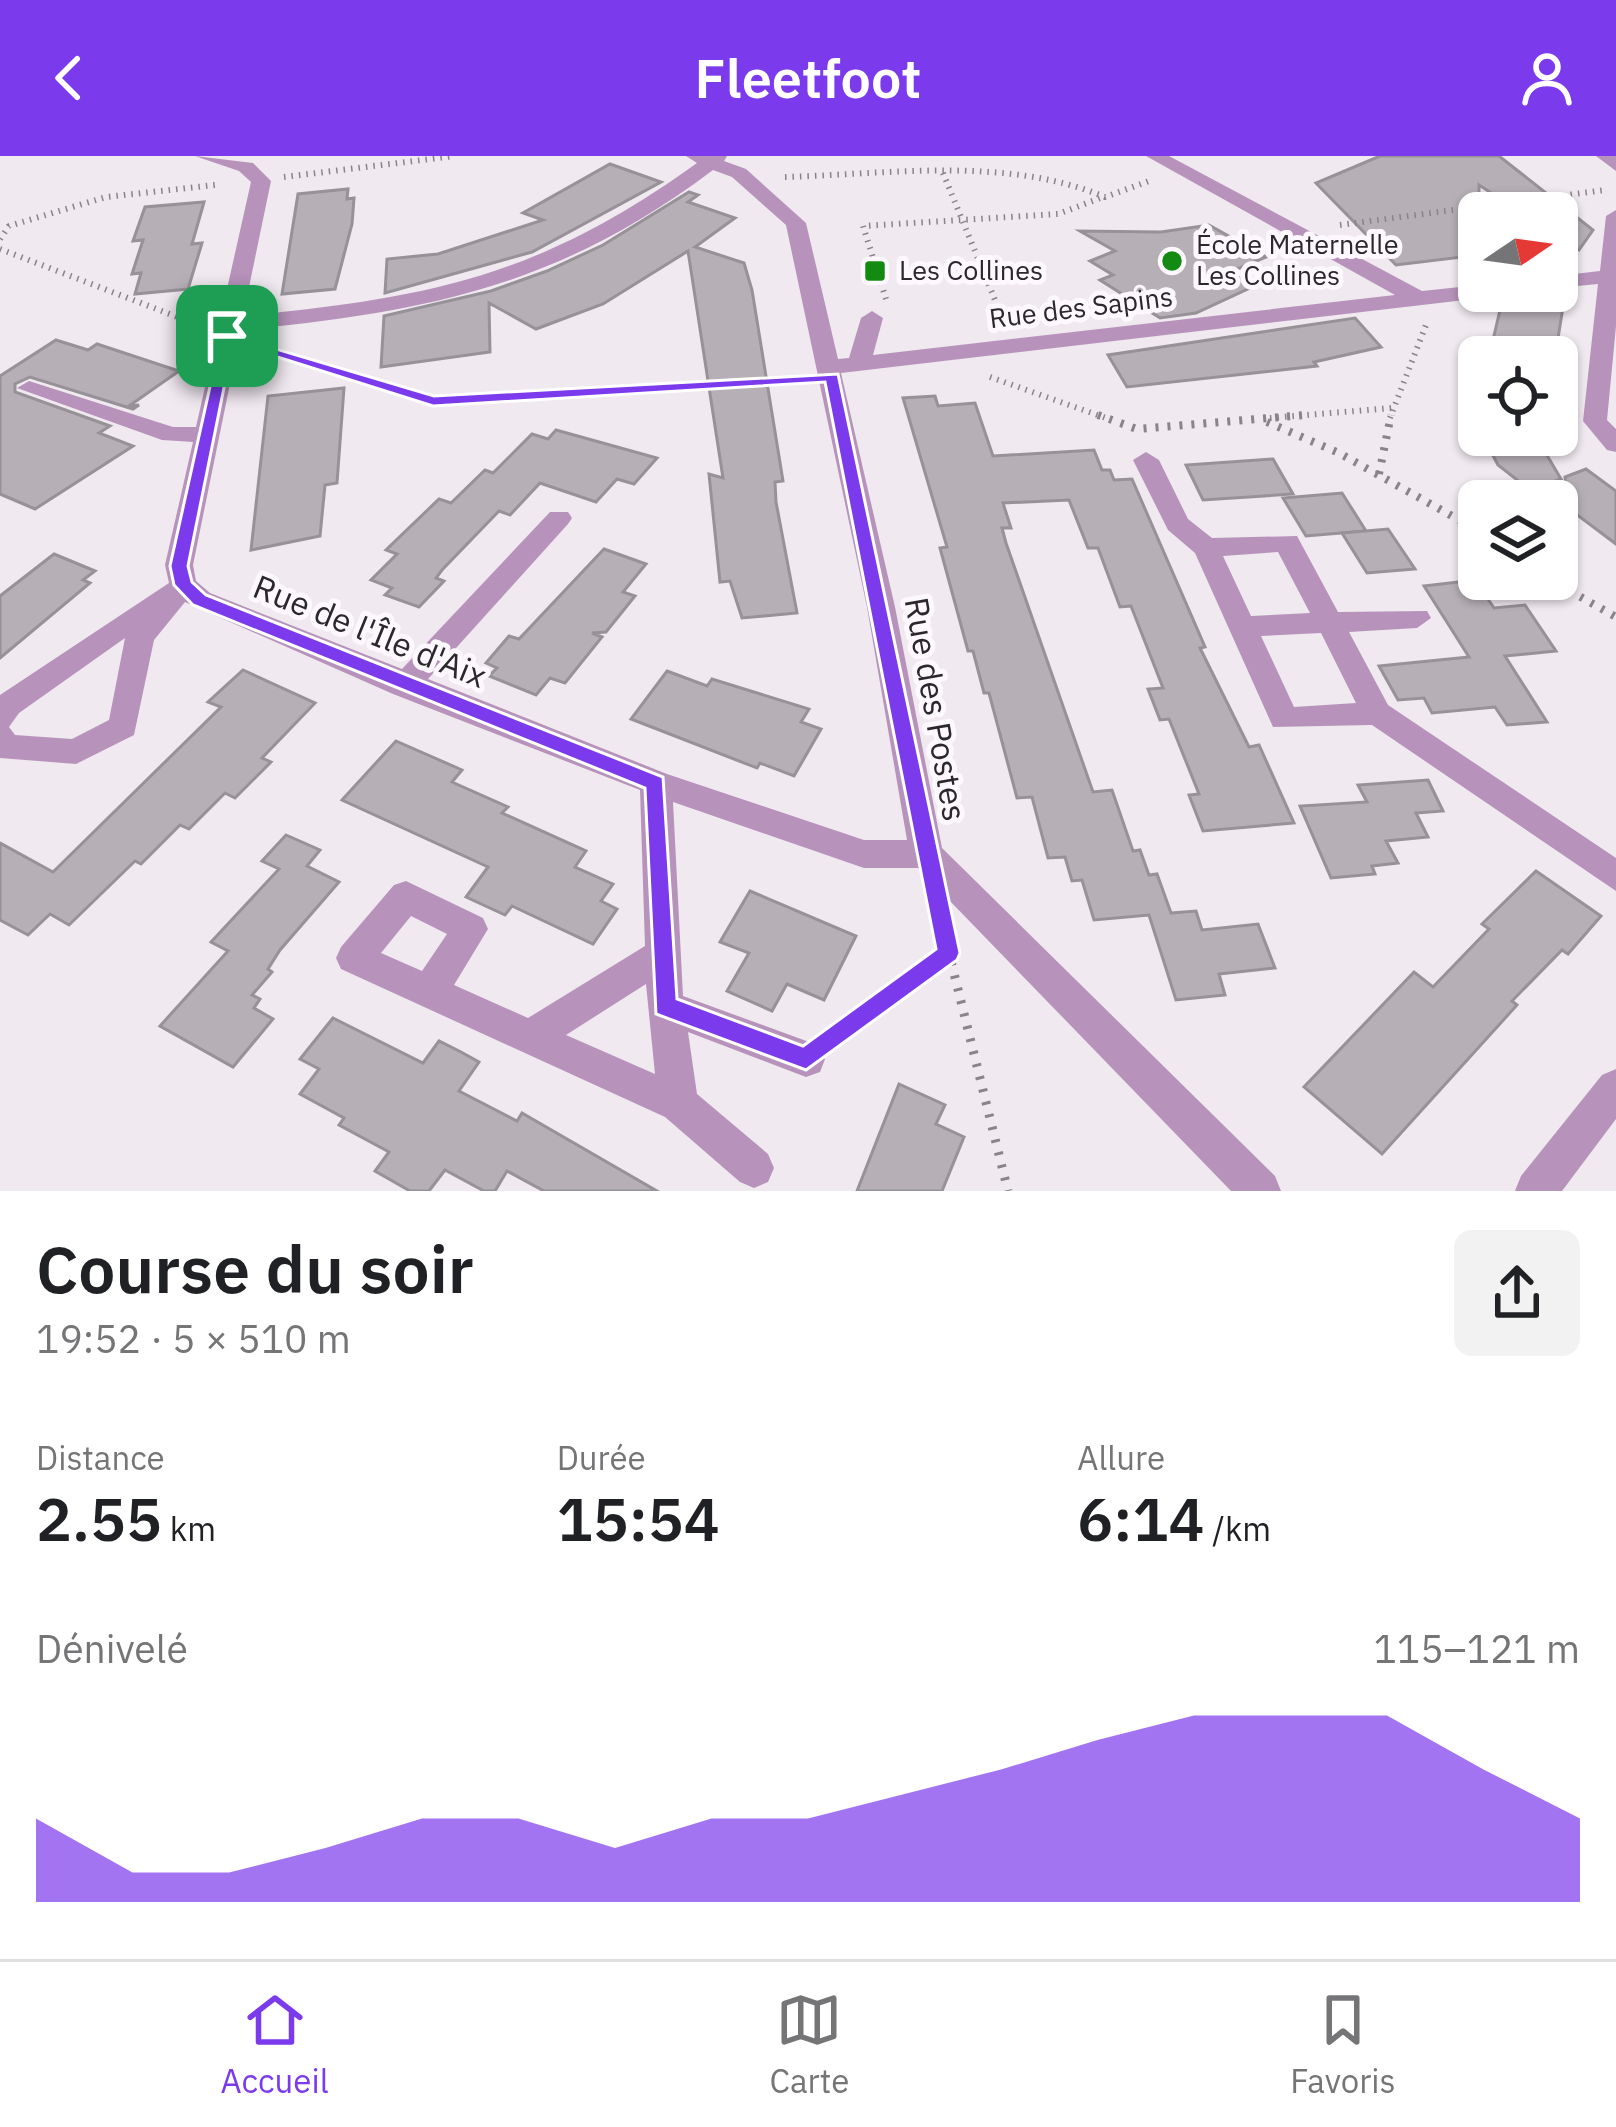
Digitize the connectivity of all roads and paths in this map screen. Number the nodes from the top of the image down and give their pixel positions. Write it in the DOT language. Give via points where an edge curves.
graph roads {
  1 [pos="204,156"];
  2 [pos="1155,156"];
  3 [pos="1606,156"];
  4 [pos="709,158"];
  5 [pos="1616,165"];
  6 [pos="1181,170"];
  7 [pos="943,173"];
  8 [pos="793,179"];
  9 [pos="1616,189"];
  10 [pos="1105,196"];
  11 [pos="1616,216"];
  12 [pos="962,220"];
  13 [pos="1297,232"];
  14 [pos="0,249"];
  15 [pos="1608,276"];
  16 [pos="1578,280"];
  17 [pos="1458,294"];
  18 [pos="1428,297"];
  19 [pos="882,318"];
  20 [pos="229,330"];
  21 [pos="1014,346"];
  22 [pos="934,355"];
  23 [pos="841,369"];
  24 [pos="29,388"];
  25 [pos="1392,408"];
  26 [pos="1266,422"];
  27 [pos="206,434"];
  28 [pos="1616,444"];
  29 [pos="1146,460"];
  30 [pos="1379,474"];
  31 [pos="559,518"];
  32 [pos="1458,519"];
  33 [pos="1206,548"];
  34 [pos="184,585"];
  35 [pos="1578,595"];
  36 [pos="1616,617"];
  37 [pos="1417,618"];
  38 [pos="1330,621"];
  39 [pos="1243,627"];
  40 [pos="404,686"];
  41 [pos="1377,713"];
  42 [pos="0,718"];
  43 [pos="0,736"];
  44 [pos="656,783"];
  45 [pos="926,854"];
  46 [pos="1616,876"];
  47 [pos="949,953"];
  48 [pos="662,956"];
  49 [pos="430,991"];
  50 [pos="665,1006"];
  51 [pos="530,1037"];
  52 [pos="806,1058"];
  53 [pos="1616,1088"];
  54 [pos="679,1105"];
  55 [pos="754,1168"];
  56 [pos="1008,1191"];
  57 [pos="1260,1191"];
  58 [pos="1536,1191"];
  1 -- 20 [label="street" via="246,166 261,181"];
  2 -- 6 [label="street"];
  3 -- 5 [label="street"];
  4 -- 20 [label="street" via="592,242 524,275 432,301"];
  4 -- 23 [label="street, Rue des Postes" via="772,197 796,223"];
  6 -- 10 [label="path"];
  6 -- 13 [label="street"];
  7 -- 8 [label="path"];
  7 -- 10 [label="path" via="1039,172"];
  7 -- 12 [label="path"];
  9 -- 13 [label="path"];
  10 -- 12 [label="path" via="1058,214"];
  11 -- 15 [label="street"];
  12 -- 19 [label="path" via="862,226"];
  12 -- 21 [label="path"];
  13 -- 18 [label="street"];
  14 -- 20 [label="path"];
  15 -- 16 [label="street"];
  15 -- 28 [label="street" via="1595,421"];
  17 -- 18 [label="street, Rue des Sapins"];
  18 -- 21 [label="street, Rue des Sapins"];
  18 -- 25 [label="path"];
  19 -- 23 [label="street"];
  20 -- 23 [label="path" via="433,401"];
  20 -- 27 [label="street"];
  21 -- 22 [label="street, Rue des Sapins"];
  22 -- 23 [label="street, Rue des Sapins"];
  22 -- 26 [label="path" via="1138,429"];
  23 -- 45 [label="street, Rue des Postes"];
  24 -- 27 [label="street" via="171,435"];
  25 -- 26 [label="path"];
  25 -- 30 [label="path"];
  26 -- 30 [label="path"];
  27 -- 34 [label="street" via="179,566"];
  29 -- 33 [label="street" via="1177,524"];
  30 -- 32 [label="path"];
  31 -- 40 [label="street"];
  33 -- 38 [label="street" via="1287,542"];
  33 -- 39 [label="street"];
  34 -- 40 [label="street, Rue de l'Île d'Aix" via="200,600"];
  34 -- 42 [label="street" via="74,656"];
  34 -- 43 [label="street" via="140,637 123,727 76,752 3,747"];
  35 -- 36 [label="path"];
  37 -- 38 [label="street"];
  38 -- 39 [label="street"];
  38 -- 41 [label="street"];
  39 -- 41 [label="street" via="1284,719"];
  40 -- 44 [label="street, Rue de l'Île d'Aix"];
  41 -- 46 [label="street"];
  44 -- 45 [label="street, Rue de l'Île d'Aix" via="864,854"];
  44 -- 48 [label="street"];
  45 -- 47 [label="path"];
  45 -- 57 [label="street, Rue des Postes"];
  47 -- 52 [label="path"];
  47 -- 56 [label="path"];
  48 -- 50 [label="street"];
  48 -- 51 [label="street"];
  49 -- 51 [label="street"];
  50 -- 52 [label="street"];
  50 -- 54 [label="street"];
  51 -- 54 [label="street"];
  53 -- 58 [label="street"];
  54 -- 55 [label="street"];
}
